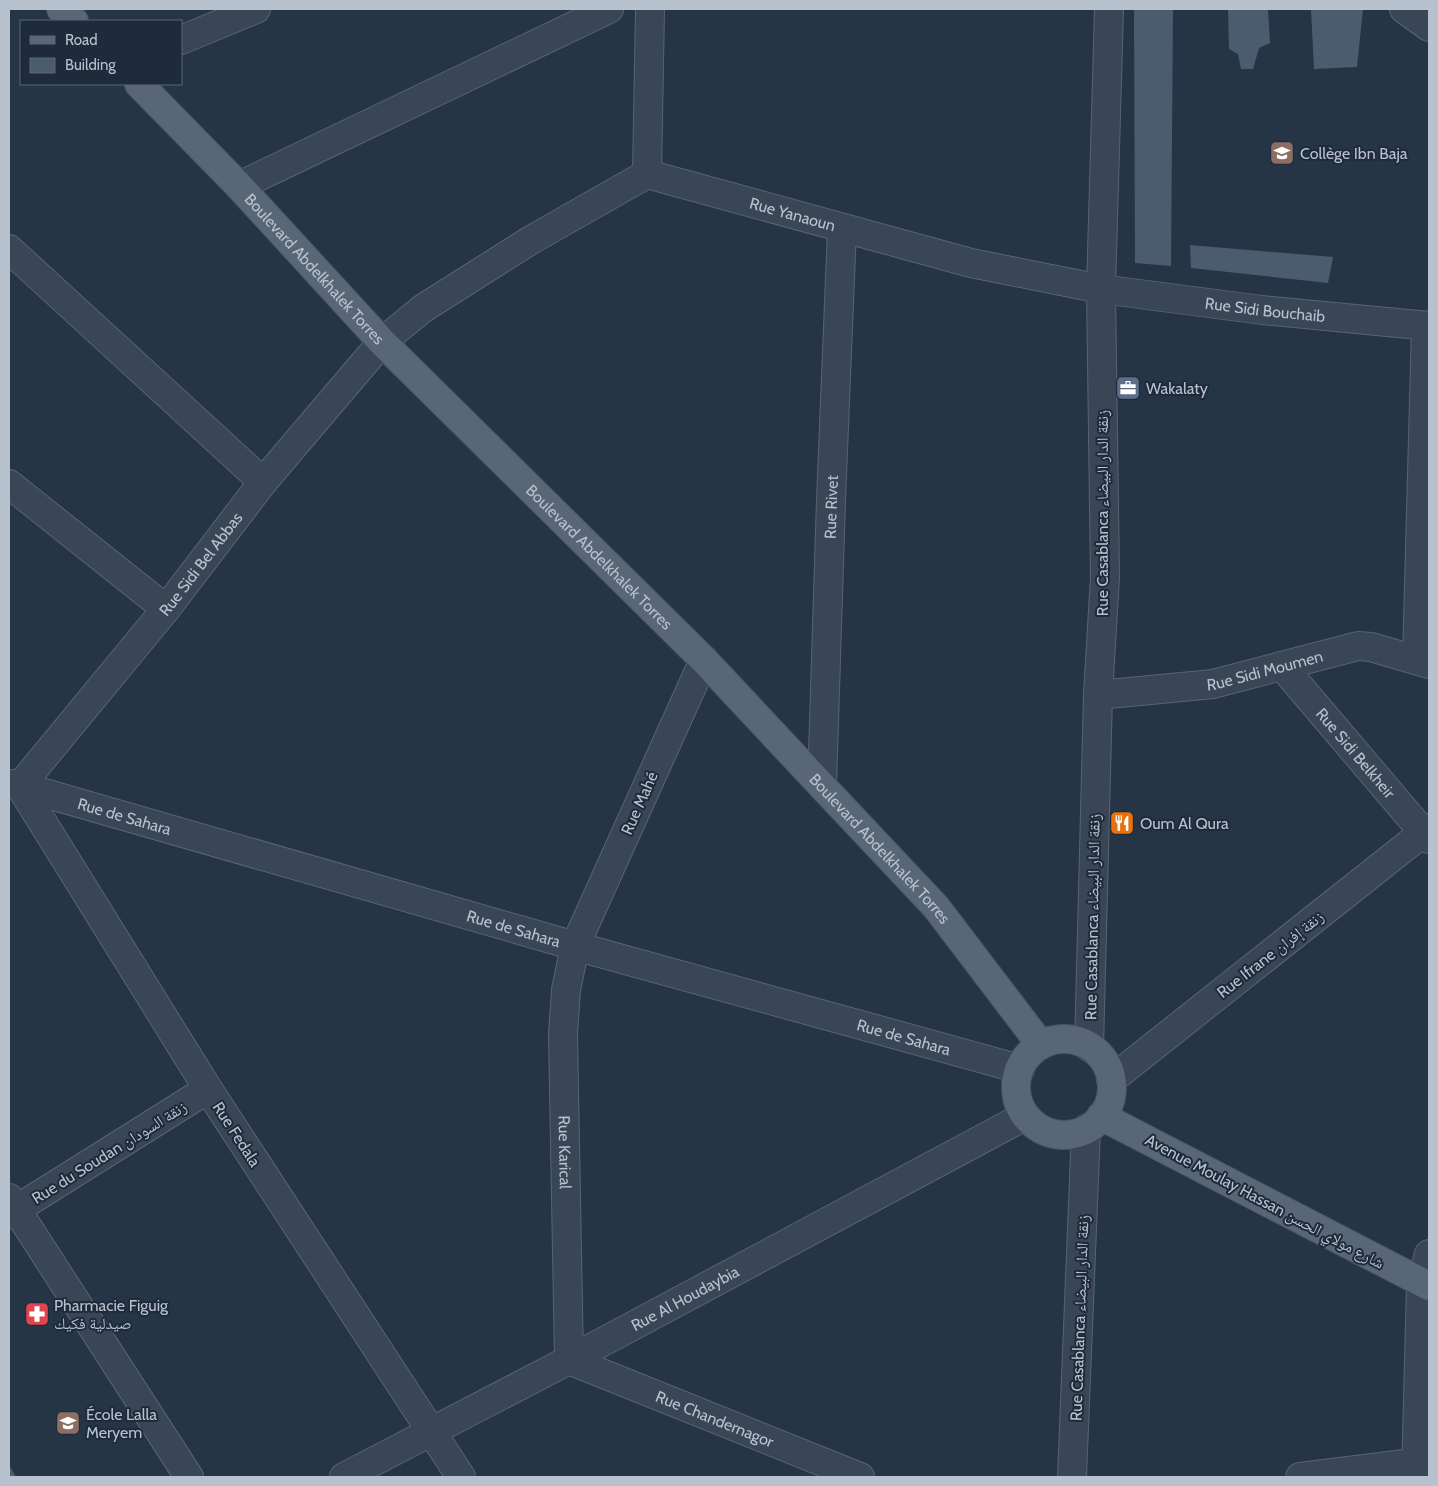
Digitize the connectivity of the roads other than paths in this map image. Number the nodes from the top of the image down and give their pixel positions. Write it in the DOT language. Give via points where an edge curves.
graph roads {
  1 [pos="61,9"];
  2 [pos="256,9"];
  3 [pos="609,9"];
  4 [pos="650,9"];
  5 [pos="1109,9"];
  6 [pos="1404,9"];
  7 [pos="73,20"];
  8 [pos="1429,27"];
  9 [pos="182,40"];
  10 [pos="140,85"];
  11 [pos="647,174"];
  12 [pos="239,186"];
  13 [pos="842,229"];
  14 [pos="9,249"];
  15 [pos="1101,290"];
  16 [pos="1428,326"];
  17 [pos="382,342"];
  18 [pos="263,482"];
  19 [pos="9,484"];
  20 [pos="166,608"];
  21 [pos="704,660"];
  22 [pos="1423,662"];
  23 [pos="1282,666"];
  24 [pos="1098,695"];
  25 [pos="14,785"];
  26 [pos="822,786"];
  27 [pos="1428,833"];
  28 [pos="575,946"];
  29 [pos="1041,1045"];
  30 [pos="1089,1047"];
  31 [pos="1020,1068"];
  32 [pos="1111,1080"];
  33 [pos="208,1089"];
  34 [pos="1025,1116"];
  35 [pos="1094,1123"];
  36 [pos="11,1207"];
  37 [pos="1429,1254"];
  38 [pos="1425,1284"];
  39 [pos="569,1360"];
  40 [pos="431,1431"];
  41 [pos="1420,1467"];
  42 [pos="189,1477"];
  43 [pos="344,1477"];
  44 [pos="461,1477"];
  45 [pos="860,1477"];
  46 [pos="1072,1477"];
  47 [pos="1300,1477"];
  1 -- 7 [label="main road"];
  2 -- 9 [label="street"];
  3 -- 12 [label="street"];
  4 -- 11 [label="street"];
  5 -- 15 [label="street, Rue Casablanca زنقة الدار البيضاء"];
  6 -- 8 [label="street"];
  10 -- 12 [label="main road, Boulevard Abdelkhalek Torres"];
  11 -- 13 [label="street, Rue Yanaoun"];
  11 -- 17 [label="street, Rue Sidi Bel Abbas" via="531,240 422,309"];
  12 -- 17 [label="main road, Boulevard Abdelkhalek Torres"];
  13 -- 15 [label="street, Rue Yanaoun" via="971,264"];
  13 -- 26 [label="street, Rue Rivet"];
  14 -- 18 [label="street"];
  15 -- 16 [label="street, Rue Sidi Bouchaib"];
  15 -- 24 [label="street, Rue Casablanca زنقة الدار البيضاء" via="1105,577"];
  16 -- 22 [label="street"];
  17 -- 18 [label="street, Rue Sidi Bel Abbas"];
  17 -- 21 [label="main road, Boulevard Abdelkhalek Torres"];
  18 -- 20 [label="street, Rue Sidi Bel Abbas"];
  19 -- 20 [label="street"];
  20 -- 25 [label="street, Rue Sidi Bel Abbas"];
  21 -- 26 [label="main road, Boulevard Abdelkhalek Torres"];
  21 -- 28 [label="street, Rue Mahé"];
  22 -- 23 [label="street, Rue Sidi Moumen" via="1358,646"];
  23 -- 24 [label="street, Rue Sidi Moumen" via="1212,684"];
  23 -- 27 [label="street, Rue Sidi Belkheir"];
  24 -- 30 [label="street, Rue Casablanca زنقة الدار البيضاء"];
  25 -- 28 [label="street, Rue de Sahara"];
  25 -- 33 [label="street, Rue Fedala"];
  26 -- 29 [label="main road, Boulevard Abdelkhalek Torres" via="936,907"];
  27 -- 32 [label="street, Rue Ifrane زنقة إفران"];
  28 -- 31 [label="street, Rue de Sahara"];
  28 -- 39 [label="street, Rue Karical" via="566,990 563,1034"];
  29 -- 30 [label="main road" via="1066,1039"];
  29 -- 31 [label="main road" via="1028,1055"];
  30 -- 32 [label="main road" via="1103,1061"];
  31 -- 34 [label="main road" via="1016,1086"];
  32 -- 35 [label="main road" via="1110,1099"];
  33 -- 36 [label="street, Rue du Soudan زنقة السودان"];
  33 -- 40 [label="street, Rue Fedala"];
  34 -- 35 [label="main road" via="1034,1126 1060,1135 1074,1134"];
  34 -- 39 [label="street, Rue Al Houdaybia"];
  35 -- 38 [label="main road, Avenue Moulay Hassan شارع مولاي الحسن"];
  35 -- 46 [label="street, Rue Casablanca زنقة الدار البيضاء"];
  36 -- 42 [label="street"];
  37 -- 38 [label="street"];
  38 -- 41 [label="street"];
  39 -- 40 [label="street, Rue Al Houdaybia"];
  39 -- 45 [label="street, Rue Chandernagor"];
  40 -- 43 [label="street, Rue Al Houdaybia"];
  40 -- 44 [label="street, Rue Fedala"];
  41 -- 47 [label="street"];
}
